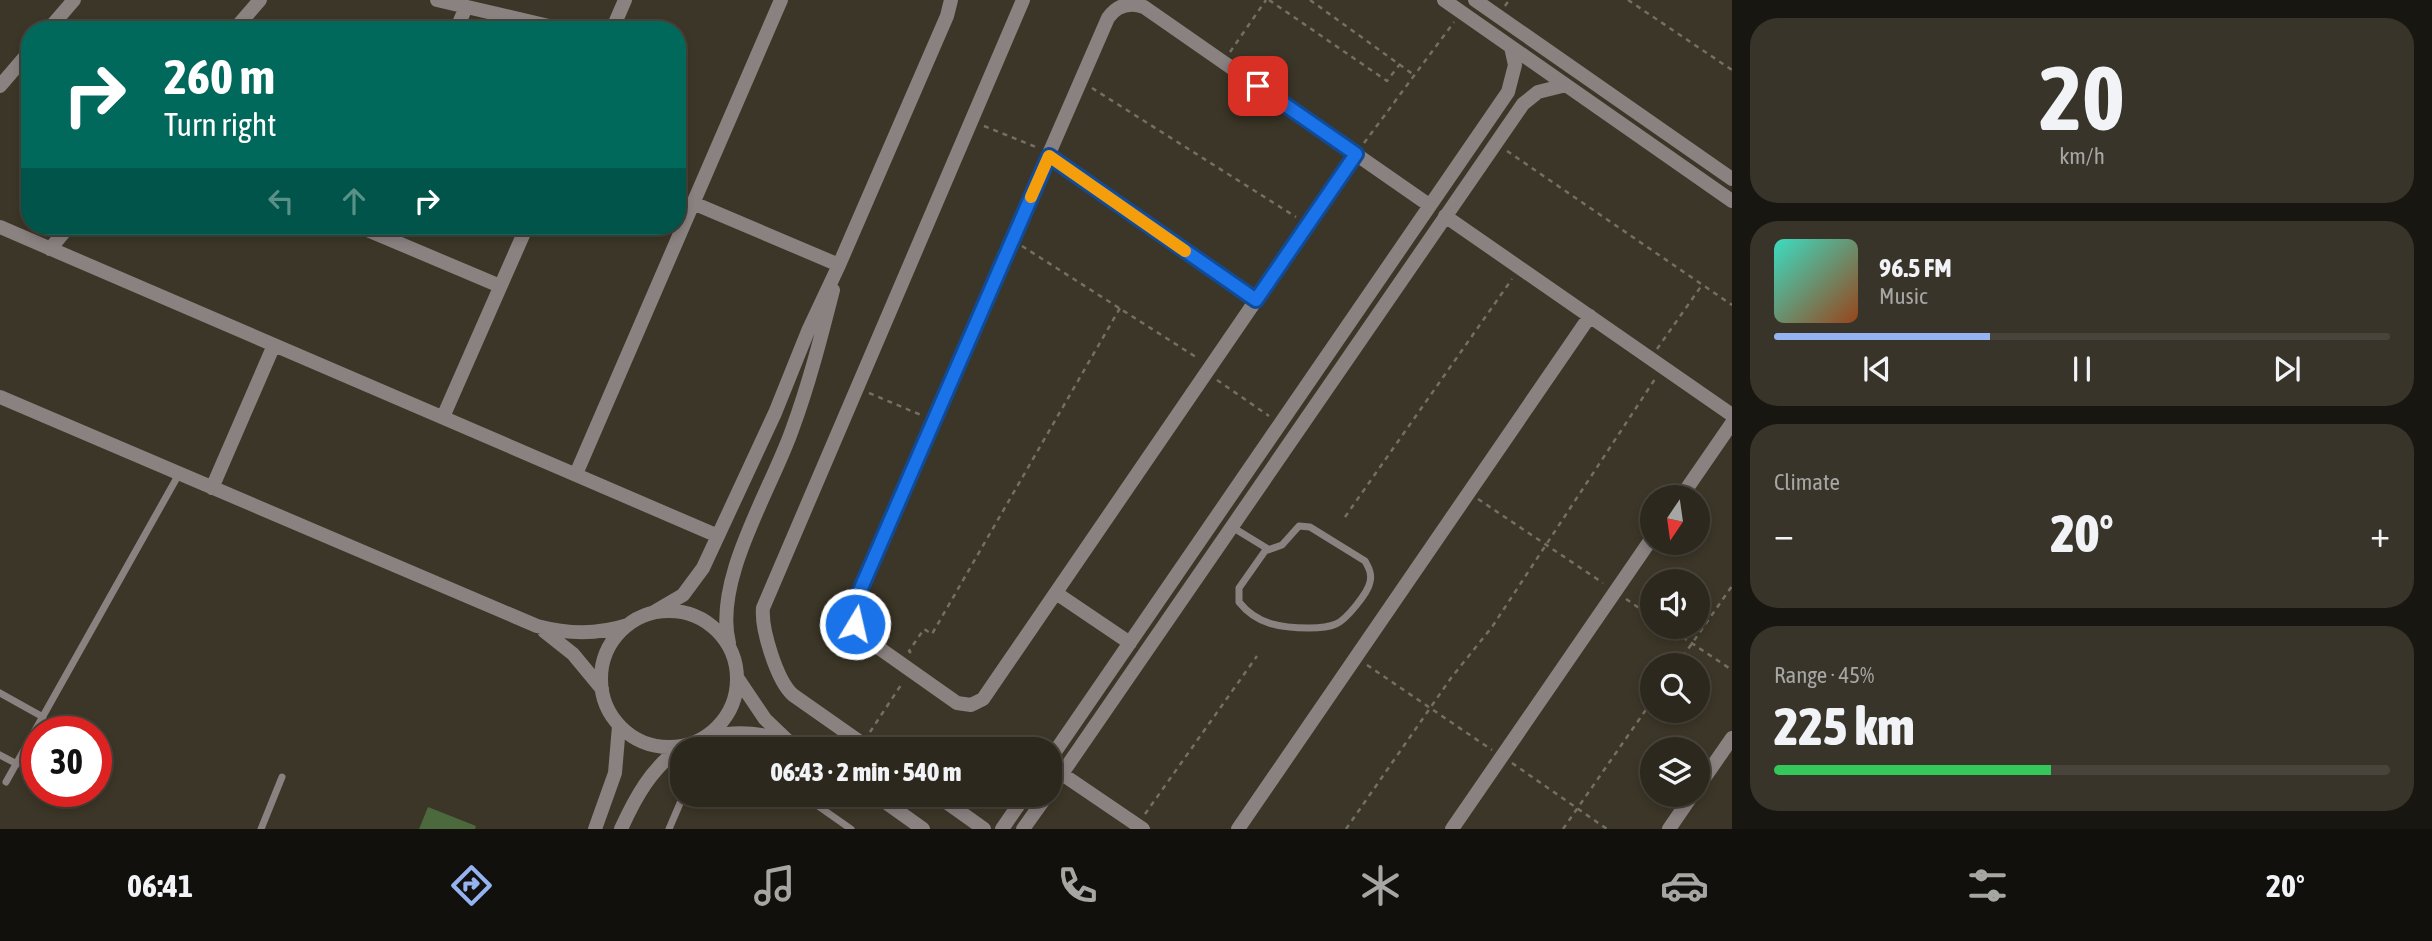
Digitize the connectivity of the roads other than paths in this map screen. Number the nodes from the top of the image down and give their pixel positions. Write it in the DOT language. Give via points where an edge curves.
graph roads {
  1 [pos="74,0"];
  2 [pos="260,0"];
  3 [pos="438,0"];
  4 [pos="625,0"];
  5 [pos="781,0"];
  6 [pos="951,0"];
  7 [pos="959,0"];
  8 [pos="1023,0"];
  9 [pos="1444,0"];
  10 [pos="1475,0"];
  11 [pos="466,6"];
  12 [pos="947,16"];
  13 [pos="56,21"];
  14 [pos="242,21"];
  15 [pos="460,21"];
  16 [pos="528,21"];
  17 [pos="616,21"];
  18 [pos="1511,47"];
  19 [pos="21,62"];
  20 [pos="1566,85"];
  21 [pos="0,86"];
  22 [pos="1503,100"];
  23 [pos="1517,112"];
  24 [pos="1049,154"];
  25 [pos="1356,154"];
  26 [pos="1732,179"];
  27 [pos="1732,201"];
  28 [pos="693,203"];
  29 [pos="1429,205"];
  30 [pos="1445,216"];
  31 [pos="686,219"];
  32 [pos="0,227"];
  33 [pos="62,235"];
  34 [pos="385,235"];
  35 [pos="523,235"];
  36 [pos="679,235"];
  37 [pos="50,249"];
  38 [pos="839,265"];
  39 [pos="500,286"];
  40 [pos="1256,300"];
  41 [pos="1590,316"];
  42 [pos="274,345"];
  43 [pos="0,397"];
  44 [pos="1732,415"];
  45 [pos="443,417"];
  46 [pos="1732,423"];
  47 [pos="178,474"];
  48 [pos="576,474"];
  49 [pos="1689,485"];
  50 [pos="212,488"];
  51 [pos="1231,527"];
  52 [pos="718,536"];
  53 [pos="1268,549"];
  54 [pos="1640,555"];
  55 [pos="1056,593"];
  56 [pos="654,612"];
  57 [pos="628,625"];
  58 [pos="537,626"];
  59 [pos="1130,643"];
  60 [pos="731,648"];
  61 [pos="738,679"];
  62 [pos="602,689"];
  63 [pos="0,693"];
  64 [pos="41,716"];
  65 [pos="44,716"];
  66 [pos="620,726"];
  67 [pos="705,737"];
  68 [pos="711,737"];
  69 [pos="769,737"];
  70 [pos="784,737"];
  71 [pos="853,737"];
  72 [pos="1732,738"];
  73 [pos="1062,742"];
  74 [pos="670,747"];
  75 [pos="0,755"];
  76 [pos="670,756"];
  77 [pos="21,757"];
  78 [pos="17,764"];
  79 [pos="1710,770"];
  80 [pos="1062,774"];
  81 [pos="282,777"];
  82 [pos="6,782"];
  83 [pos="679,807"];
  84 [pos="821,807"];
  85 [pos="892,807"];
  86 [pos="953,807"];
  87 [pos="1017,807"];
  88 [pos="1039,807"];
  89 [pos="1683,807"];
  90 [pos="1140,827"];
  91 [pos="261,829"];
  92 [pos="595,829"];
  93 [pos="621,829"];
  94 [pos="670,829"];
  95 [pos="852,829"];
  96 [pos="923,829"];
  97 [pos="984,829"];
  98 [pos="1002,829"];
  99 [pos="1023,829"];
  100 [pos="1238,829"];
  101 [pos="1452,829"];
  102 [pos="1669,829"];
  1 -- 13 [label="street"];
  2 -- 14 [label="street"];
  3 -- 11 [label="street"];
  4 -- 17 [label="street"];
  5 -- 28 [label="street"];
  6 -- 12 [label="street"];
  7 -- 12 [label="street"];
  8 -- 71 [label="street" via="765,600 762,615 784,686"];
  9 -- 18 [label="street"];
  10 -- 26 [label="street"];
  11 -- 15 [label="street"];
  11 -- 16 [label="street"];
  12 -- 38 [label="street"];
  18 -- 20 [label="street"];
  18 -- 22 [label="street" via="1514,75"];
  19 -- 21 [label="street"];
  20 -- 23 [label="street" via="1538,92"];
  20 -- 27 [label="street"];
  22 -- 23 [label="street" via="1514,102"];
  22 -- 29 [label="street"];
  23 -- 30 [label="street"];
  24 -- 25 [label="street" via="1108,18 1116,9 1132,4 1149,10"];
  24 -- 40 [label="street"];
  24 -- 55 [label="street" via="853,609 862,636 963,705 977,703 988,694"];
  25 -- 29 [label="street"];
  25 -- 40 [label="street"];
  28 -- 31 [label="street"];
  28 -- 38 [label="street"];
  29 -- 59 [label="street"];
  30 -- 41 [label="street"];
  30 -- 51 [label="street"];
  32 -- 37 [label="street"];
  33 -- 37 [label="street"];
  34 -- 39 [label="street"];
  35 -- 39 [label="street"];
  36 -- 48 [label="street"];
  37 -- 42 [label="street"];
  38 -- 52 [label="street"];
  38 -- 60 [label="street" via="799,411 732,577 726,612"];
  39 -- 45 [label="street"];
  40 -- 55 [label="street"];
  41 -- 44 [label="street"];
  41 -- 100 [label="street"];
  42 -- 45 [label="street"];
  42 -- 50 [label="street"];
  43 -- 47 [label="street"];
  45 -- 48 [label="street"];
  46 -- 49 [label="street"];
  47 -- 50 [label="street"];
  47 -- 65 [label="lane"];
  48 -- 52 [label="street"];
  50 -- 58 [label="street"];
  51 -- 53 [label="lane"];
  51 -- 80 [label="street"];
  52 -- 56 [label="street" via="691,587"];
  53 -- 53 [label="lane" via="1282,545 1296,529 1307,526 1365,561 1370,574 1368,588 1337,624 1322,628 1273,626 1242,606 1238,597 1239,587"];
  54 -- 101 [label="street"];
  55 -- 59 [label="street"];
  56 -- 57 [label="street"];
  56 -- 60 [label="street" via="698,618 720,633"];
  57 -- 58 [label="street" via="583,633"];
  57 -- 62 [label="street" via="606,653"];
  58 -- 62 [label="street" via="573,654"];
  59 -- 73 [label="street"];
  60 -- 61 [label="street"];
  61 -- 67 [label="street" via="729,713"];
  61 -- 70 [label="street" via="760,713"];
  62 -- 66 [label="street"];
  63 -- 64 [label="lane"];
  66 -- 74 [label="street" via="648,744"];
  66 -- 92 [label="street" via="615,773"];
  68 -- 69 [label="street" via="738,733"];
  72 -- 79 [label="street"];
  75 -- 78 [label="lane"];
  76 -- 93 [label="street" via="646,780"];
  77 -- 78 [label="lane"];
  78 -- 82 [label="lane"];
  80 -- 90 [label="street"];
  81 -- 91 [label="lane"];
  83 -- 94 [label="lane"];
  84 -- 95 [label="lane"];
  85 -- 96 [label="street"];
  86 -- 97 [label="street"];
  87 -- 98 [label="street"];
  88 -- 99 [label="street"];
  89 -- 102 [label="street"];
}
